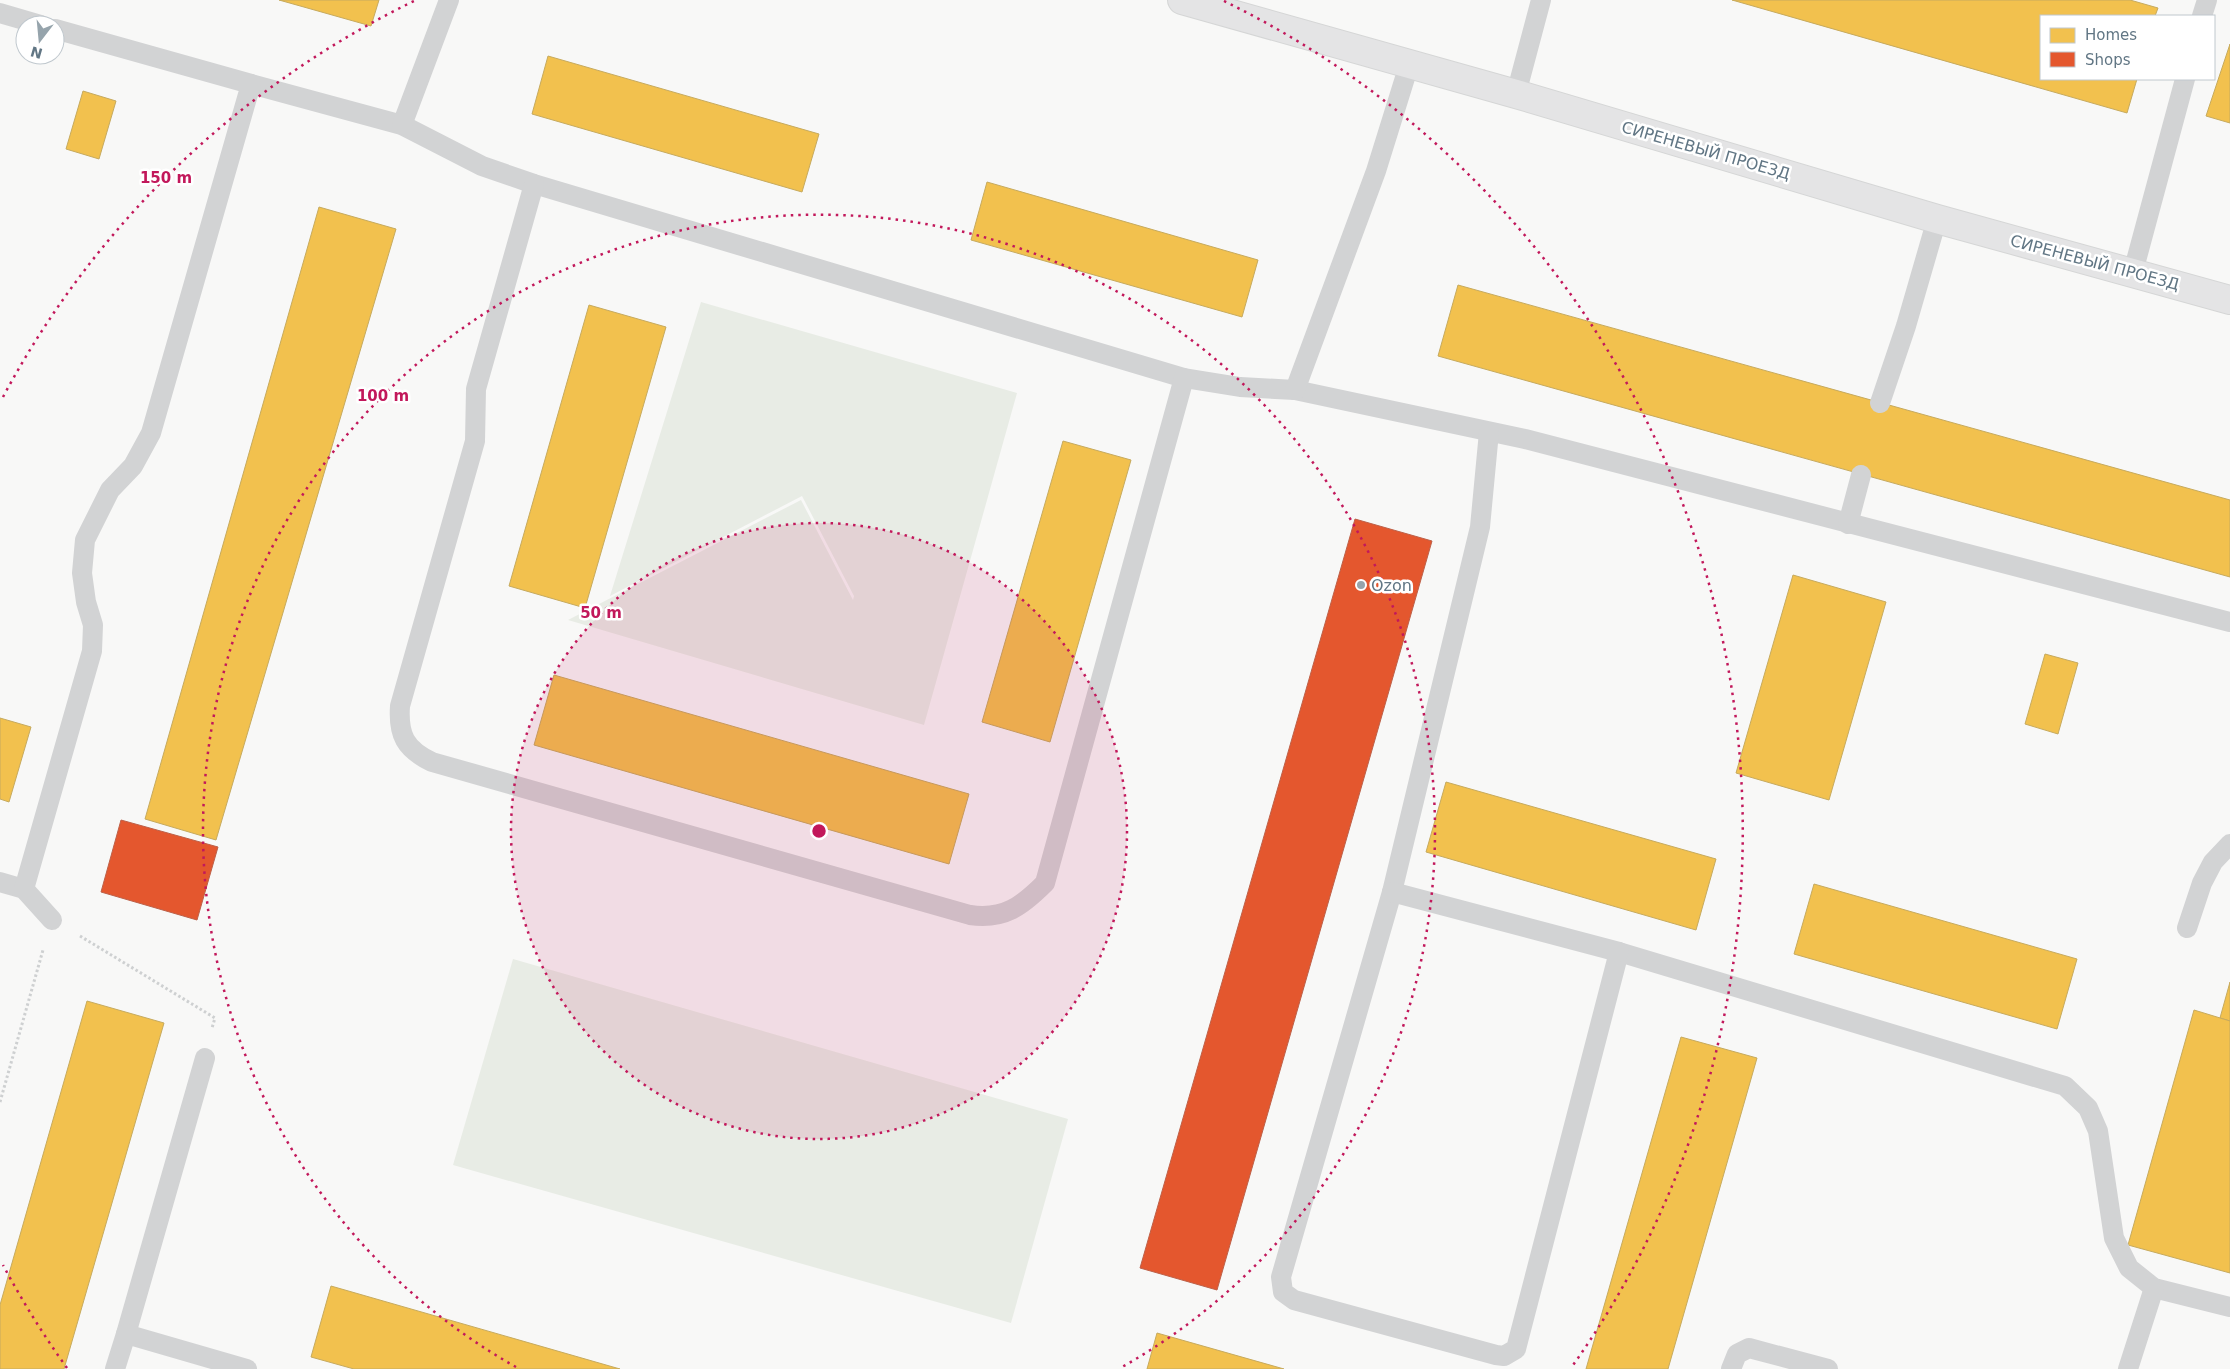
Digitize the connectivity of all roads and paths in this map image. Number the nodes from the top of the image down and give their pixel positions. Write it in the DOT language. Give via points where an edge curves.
graph roads {
  1 [pos="449,0"];
  2 [pos="1182,0"];
  3 [pos="1541,0"];
  4 [pos="2207,0"];
  5 [pos="0,13"];
  6 [pos="2202,15"];
  7 [pos="15,17"];
  8 [pos="65,32"];
  9 [pos="1409,65"];
  10 [pos="2185,80"];
  11 [pos="251,84"];
  12 [pos="1516,94"];
  13 [pos="402,125"];
  14 [pos="534,184"];
  15 [pos="1937,219"];
  16 [pos="2132,272"];
  17 [pos="2230,300"];
  18 [pos="1184,378"];
  19 [pos="1296,390"];
  20 [pos="1880,403"];
  21 [pos="1489,432"];
  22 [pos="1861,475"];
  23 [pos="1848,524"];
  24 [pos="2230,622"];
  25 [pos="2230,844"];
  26 [pos="0,882"];
  27 [pos="24,889"];
  28 [pos="1392,892"];
  29 [pos="52,920"];
  30 [pos="2187,928"];
  31 [pos="1619,952"];
  32 [pos="205,1058"];
  33 [pos="0,1102"];
  34 [pos="2154,1288"];
  35 [pos="2230,1307"];
  36 [pos="126,1334"];
  37 [pos="116,1369"];
  38 [pos="247,1369"];
  39 [pos="1731,1369"];
  40 [pos="1828,1369"];
  41 [pos="2128,1369"];
  1 -- 13 [label="lane"];
  2 -- 9 [label="main road, СИРЕНЕВЫЙ ПРОЕЗД"];
  3 -- 12 [label="lane"];
  4 -- 6 [label="lane"];
  5 -- 7 [label="lane"];
  8 -- 11 [label="lane"];
  9 -- 12 [label="main road, СИРЕНЕВЫЙ ПРОЕЗД"];
  9 -- 19 [label="lane" via="1376,171"];
  10 -- 16 [label="lane"];
  11 -- 13 [label="lane"];
  11 -- 27 [label="lane" via="151,433 133,466 110,490 85,540 82,573 93,625 92,651"];
  12 -- 15 [label="main road, СИРЕНЕВЫЙ ПРОЕЗД"];
  13 -- 14 [label="lane" via="482,166"];
  14 -- 18 [label="lane"];
  14 -- 18 [label="lane" via="476,389 475,441 400,706 399,724 405,740 416,754 432,762 970,915 987,917 1004,913 1027,901 1045,883"];
  15 -- 16 [label="main road, СИРЕНЕВЫЙ ПРОЕЗД"];
  15 -- 20 [label="lane"];
  16 -- 17 [label="main road, СИРЕНЕВЫЙ ПРОЕЗД"];
  18 -- 19 [label="lane" via="1240,387"];
  19 -- 21 [label="lane"];
  21 -- 23 [label="lane"];
  21 -- 28 [label="lane" via="1480,527"];
  22 -- 23 [label="lane"];
  23 -- 24 [label="lane"];
  25 -- 30 [label="lane" via="2214,862 2202,884"];
  26 -- 27 [label="lane"];
  27 -- 29 [label="lane"];
  28 -- 31 [label="lane"];
  28 -- 31 [label="lane" via="1280,1285 1283,1292 1294,1300 1496,1355 1510,1353 1519,1342"];
  29 -- 32 [label="path" via="215,1018"];
  29 -- 33 [label="path"];
  31 -- 34 [label="lane" via="2065,1086 2088,1108 2098,1130 2114,1238 2129,1268"];
  32 -- 36 [label="lane"];
  34 -- 35 [label="lane"];
  34 -- 41 [label="lane"];
  36 -- 37 [label="lane"];
  36 -- 38 [label="lane"];
  39 -- 40 [label="lane" via="1737,1354 1749,1348"];
}
